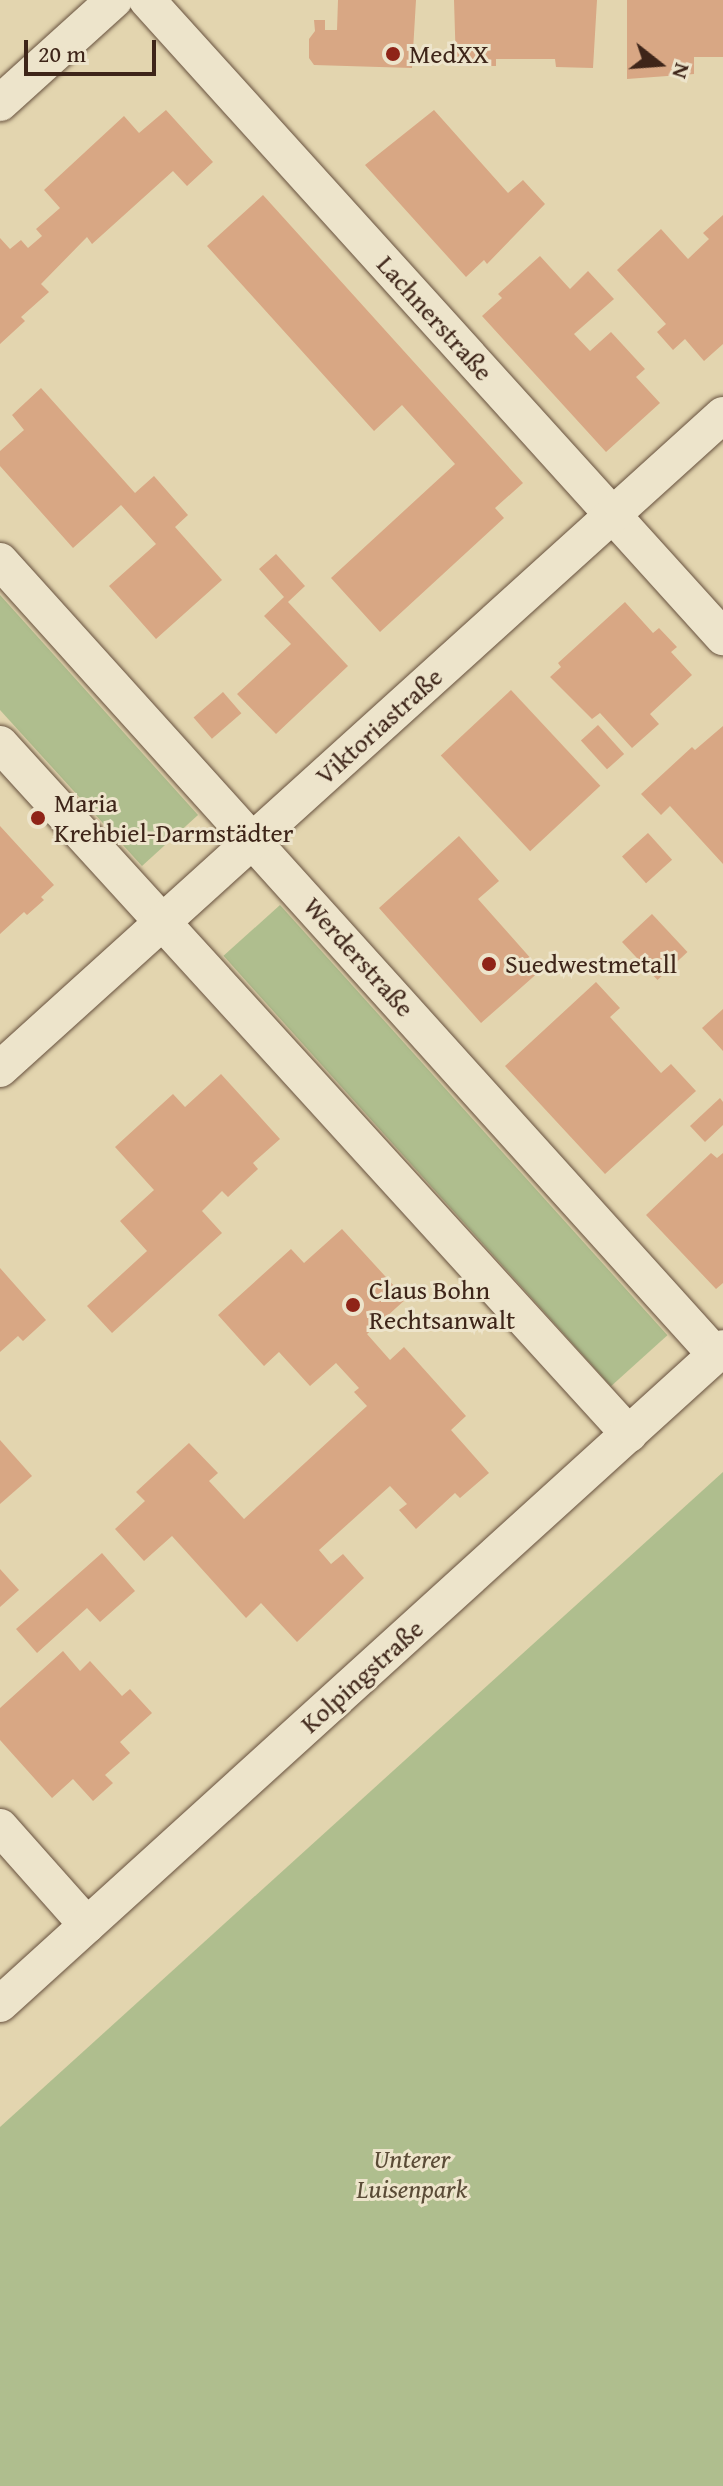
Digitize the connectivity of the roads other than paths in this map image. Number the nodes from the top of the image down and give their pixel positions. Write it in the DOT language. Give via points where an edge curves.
graph roads {
  1 [pos="114,0"];
  2 [pos="147,0"];
  3 [pos="0,103"];
  4 [pos="723,415"];
  5 [pos="613,514"];
  6 [pos="0,561"];
  7 [pos="723,637"];
  8 [pos="0,744"];
  9 [pos="254,840"];
  10 [pos="164,921"];
  11 [pos="0,1069"];
  12 [pos="719,1352"];
  13 [pos="629,1434"];
  14 [pos="0,1827"];
  15 [pos="87,1925"];
  16 [pos="0,2004"];
  1 -- 3 [label="street"];
  2 -- 5 [label="street, Lachnerstraße"];
  4 -- 5 [label="street, Viktoriastraße"];
  5 -- 7 [label="street, Lachnerstraße"];
  5 -- 9 [label="street, Viktoriastraße"];
  6 -- 9 [label="street, Werderstraße"];
  8 -- 10 [label="street"];
  9 -- 10 [label="street, Viktoriastraße"];
  9 -- 12 [label="street, Werderstraße"];
  10 -- 11 [label="street, Viktoriastraße"];
  10 -- 13 [label="street"];
  12 -- 13 [label="street, Kolpingstraße"];
  13 -- 15 [label="street, Kolpingstraße"];
  14 -- 15 [label="street"];
  15 -- 16 [label="street, Kolpingstraße"];
}
